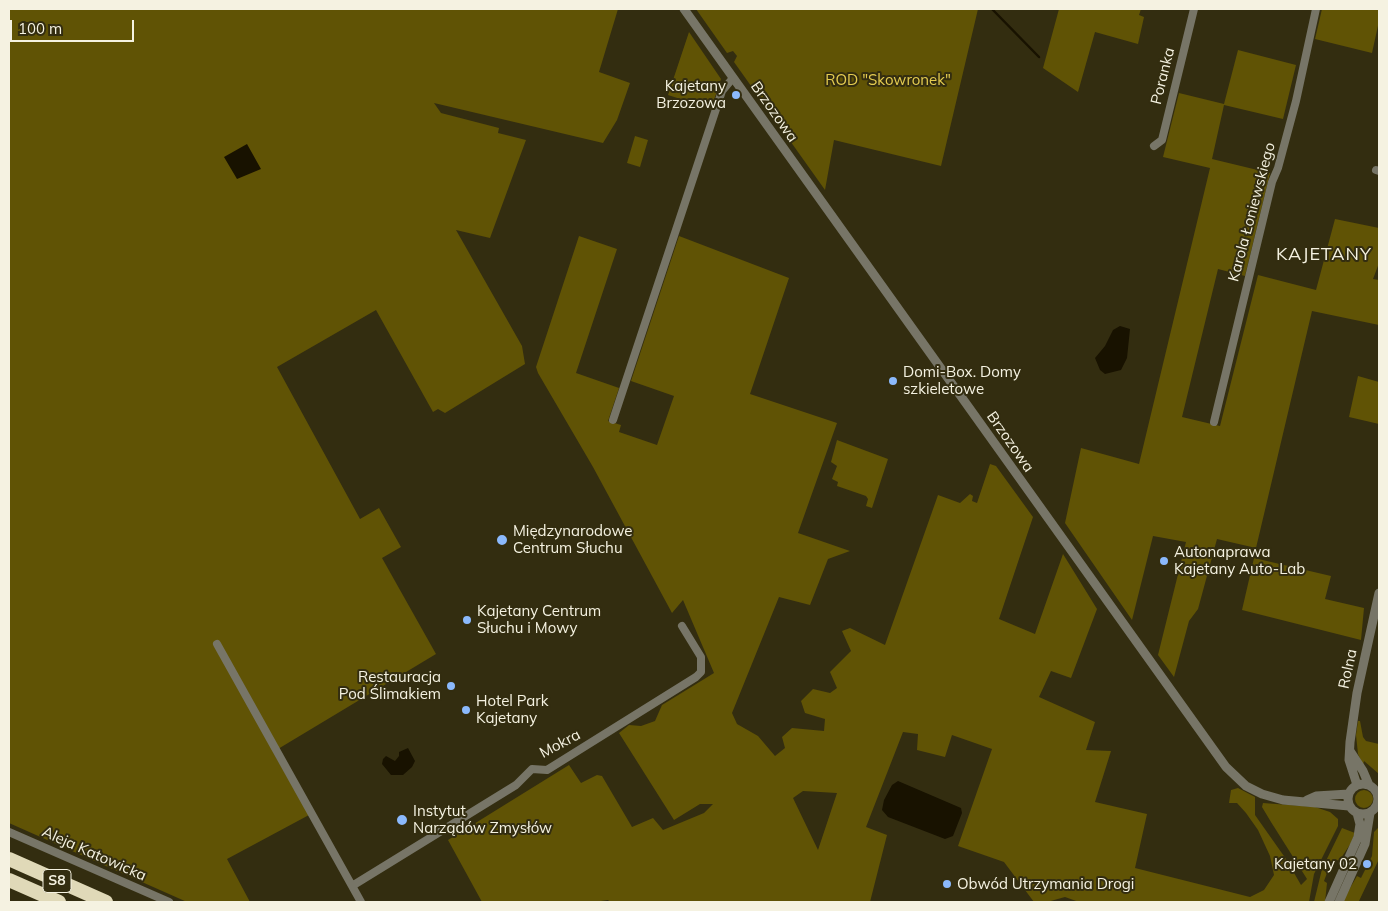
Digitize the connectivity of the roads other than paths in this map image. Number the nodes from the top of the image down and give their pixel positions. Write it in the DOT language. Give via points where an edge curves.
graph roads {
  1 [pos="684,9"];
  2 [pos="1194,9"];
  3 [pos="1316,9"];
  4 [pos="733,78"];
  5 [pos="1154,146"];
  6 [pos="613,420"];
  7 [pos="1214,422"];
  8 [pos="1379,593"];
  9 [pos="682,626"];
  10 [pos="217,644"];
  11 [pos="1350,751"];
  12 [pos="1357,785"];
  13 [pos="1369,785"];
  14 [pos="1378,793"];
  15 [pos="1349,794"];
  16 [pos="1307,800"];
  17 [pos="1349,806"];
  18 [pos="1378,806"];
  19 [pos="1357,813"];
  20 [pos="1370,813"];
  21 [pos="9,832"];
  22 [pos="9,860"];
  23 [pos="9,880"];
  24 [pos="352,886"];
  25 [pos="59,902"];
  26 [pos="106,902"];
  27 [pos="169,902"];
  28 [pos="361,902"];
  29 [pos="1329,902"];
  30 [pos="1339,902"];
  1 -- 4 [label="street, Brzozowa"];
  2 -- 5 [label="street, Poranka" via="1162,140"];
  3 -- 7 [label="street, Karola Łoniewskiego"];
  4 -- 6 [label="street" via="722,91"];
  4 -- 16 [label="street, Brzozowa" via="1226,768 1246,786 1262,794 1283,800"];
  8 -- 11 [label="street, Rolna" via="1357,693"];
  9 -- 24 [label="street, Mokra" via="701,658 701,672 696,677 547,770 532,769 516,785"];
  10 -- 24 [label="street"];
  11 -- 12 [label="street, Rolna" via="1349,760"];
  11 -- 13 [label="street"];
  12 -- 13 [label="street"];
  12 -- 15 [label="street"];
  13 -- 14 [label="street"];
  14 -- 18 [label="street"];
  15 -- 16 [label="street, Brzozowa" via="1316,796"];
  15 -- 17 [label="street"];
  16 -- 17 [label="street, Brzozowa"];
  17 -- 19 [label="street"];
  18 -- 20 [label="street"];
  19 -- 20 [label="street"];
  19 -- 29 [label="street" via="1360,824 1358,836"];
  20 -- 30 [label="street" via="1365,844"];
  21 -- 27 [label="street, Aleja Katowicka"];
  22 -- 26 [label="highway, S8"];
  23 -- 25 [label="highway, S8"];
  24 -- 28 [label="street"];
}
